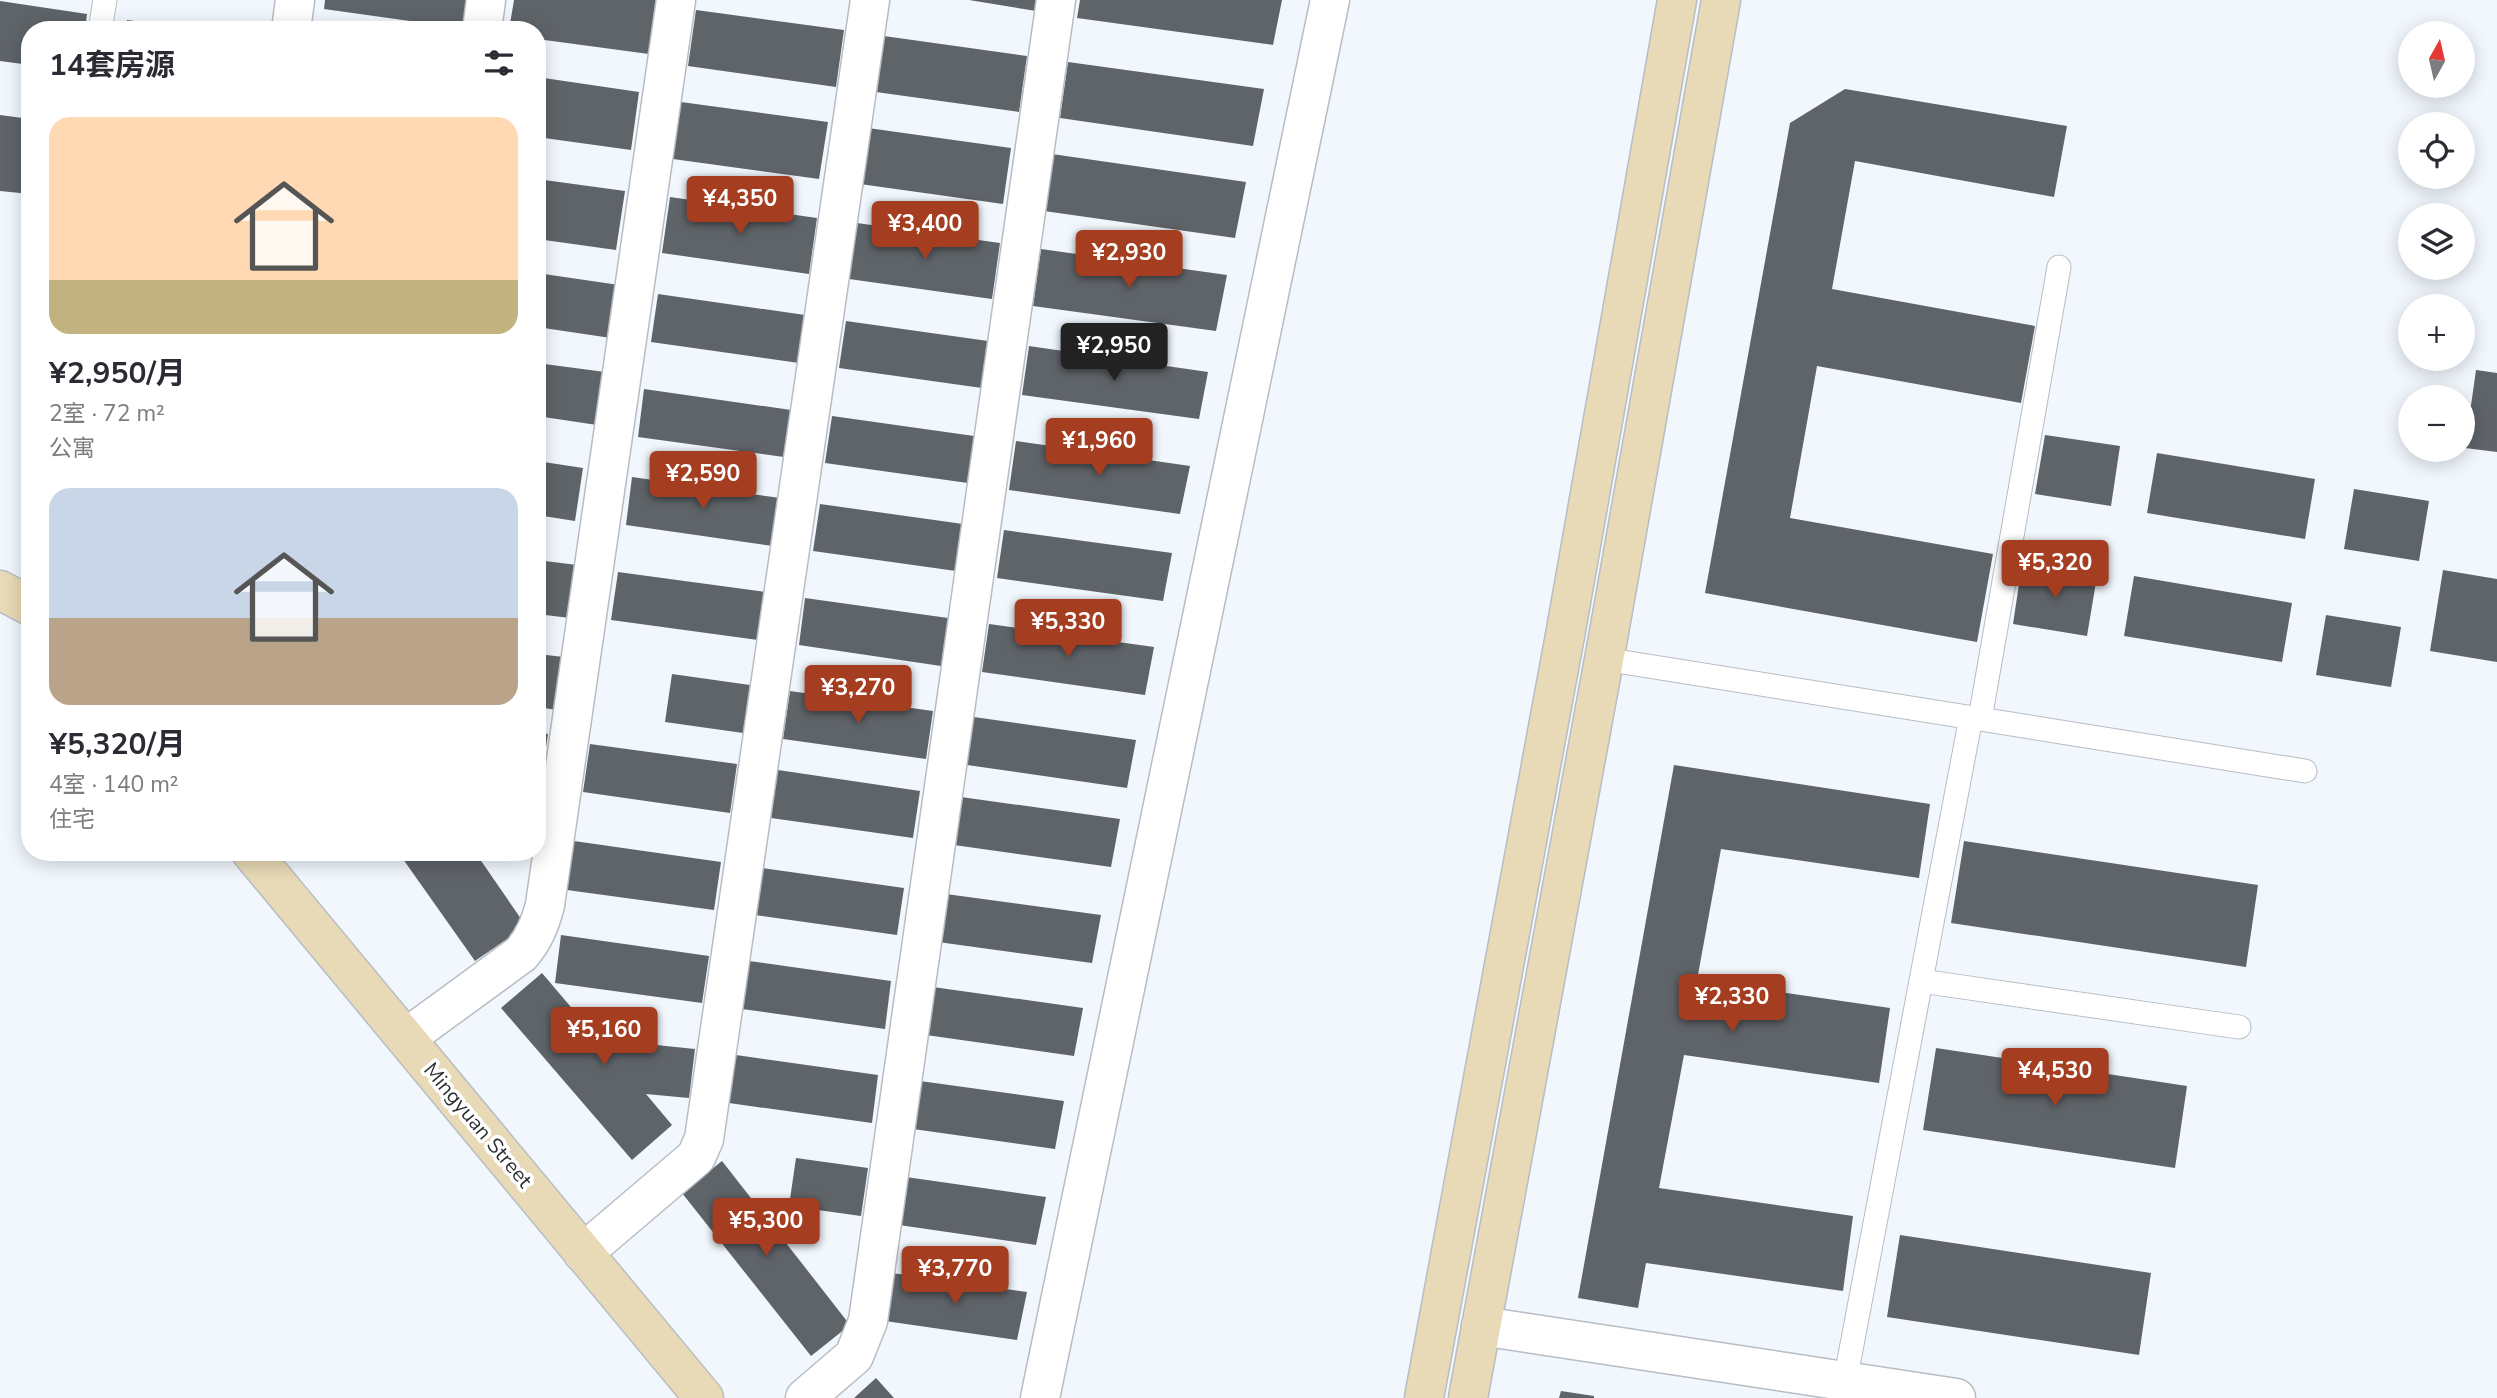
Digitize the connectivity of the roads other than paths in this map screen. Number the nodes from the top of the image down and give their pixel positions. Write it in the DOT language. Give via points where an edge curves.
graph roads {
  1 [pos="105,0"];
  2 [pos="295,0"];
  3 [pos="486,0"];
  4 [pos="676,0"];
  5 [pos="870,0"];
  6 [pos="1056,0"];
  7 [pos="1330,0"];
  8 [pos="1677,0"];
  9 [pos="1710,2"];
  10 [pos="102,21"];
  11 [pos="292,21"];
  12 [pos="483,21"];
  13 [pos="2059,267"];
  14 [pos="0,590"];
  15 [pos="21,601"];
  16 [pos="1604,659"];
  17 [pos="1975,718"];
  18 [pos="2305,771"];
  19 [pos="258,861"];
  20 [pos="1921,981"];
  21 [pos="2239,1027"];
  22 [pos="406,1038"];
  23 [pos="583,1253"];
  24 [pos="1481,1325"];
  25 [pos="1844,1390"];
  26 [pos="704,1398"];
  27 [pos="805,1398"];
  28 [pos="1040,1398"];
  29 [pos="1424,1398"];
  30 [pos="1468,1398"];
  31 [pos="1956,1398"];
  1 -- 10 [label="lane"];
  2 -- 11 [label="street"];
  3 -- 12 [label="street"];
  4 -- 22 [label="street" via="545,905 539,926 521,954"];
  5 -- 23 [label="street" via="707,1126 696,1157"];
  6 -- 27 [label="street" via="868,1321 854,1356"];
  7 -- 28 [label="street"];
  8 -- 29 [label="street"];
  9 -- 16 [label="street"];
  13 -- 17 [label="lane"];
  14 -- 15 [label="street"];
  16 -- 17 [label="lane"];
  16 -- 24 [label="street"];
  17 -- 18 [label="lane"];
  17 -- 20 [label="lane"];
  19 -- 22 [label="street, Mingyuan Street"];
  20 -- 21 [label="lane"];
  20 -- 25 [label="lane"];
  22 -- 23 [label="street, Mingyuan Street"];
  23 -- 26 [label="street, Mingyuan Street"];
  24 -- 25 [label="street"];
  24 -- 30 [label="street"];
  25 -- 31 [label="street"];
}
